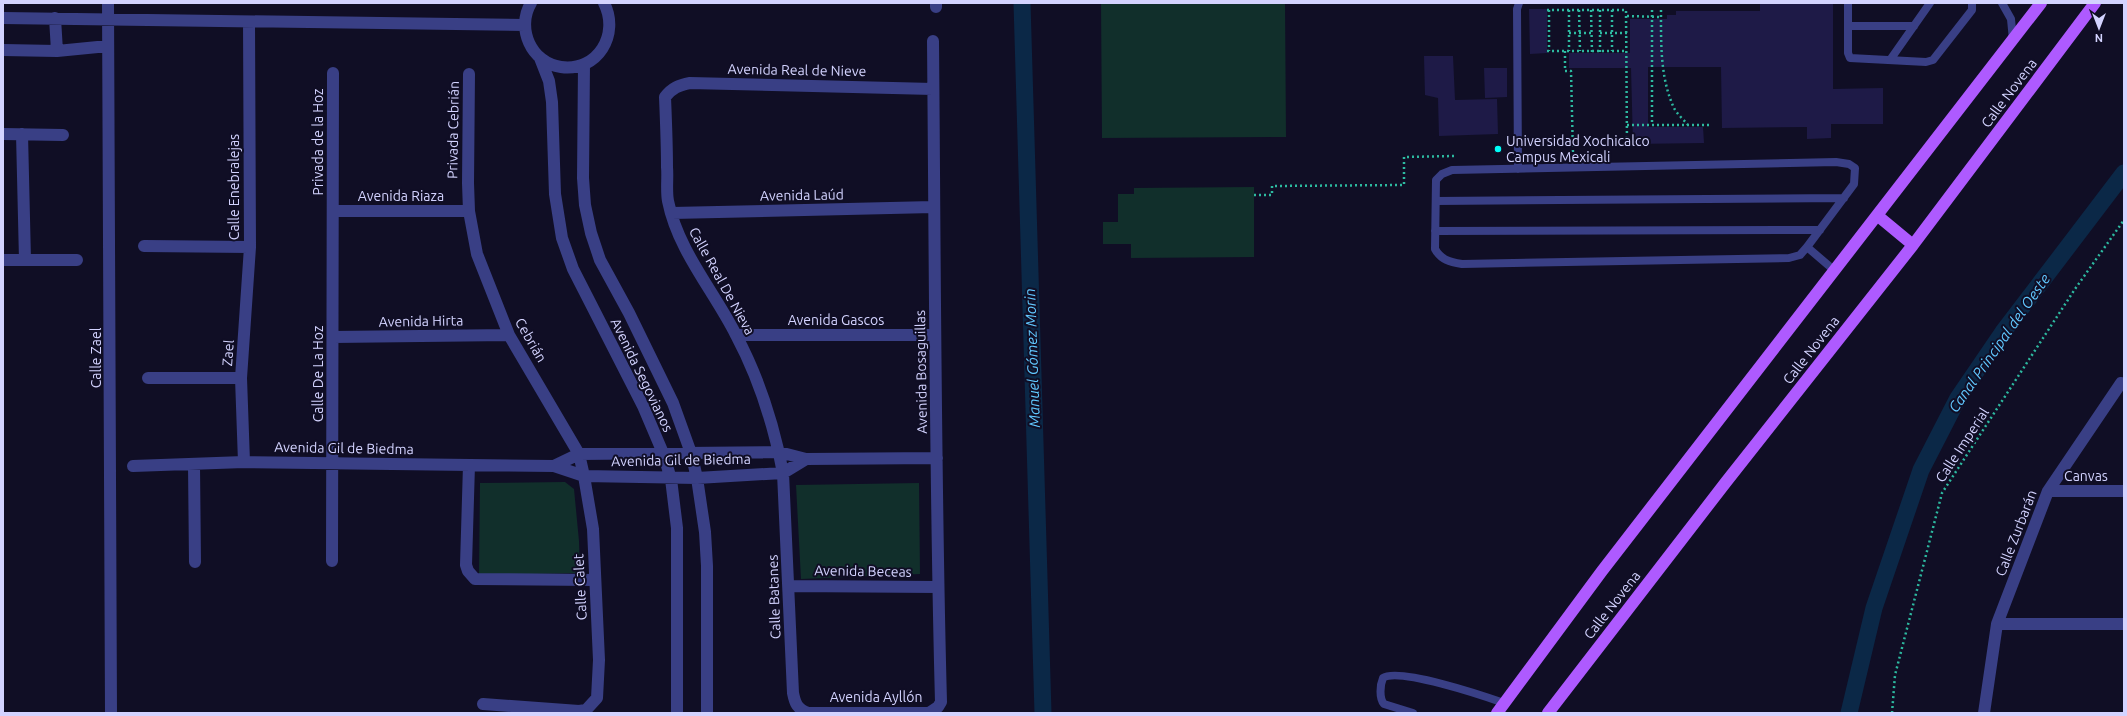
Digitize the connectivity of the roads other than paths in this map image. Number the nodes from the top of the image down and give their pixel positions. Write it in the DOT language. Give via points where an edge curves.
graph roads {
  1 [pos="108,3"];
  2 [pos="531,3"];
  3 [pos="604,3"];
  4 [pos="1519,3"];
  5 [pos="1848,3"];
  6 [pos="1930,3"];
  7 [pos="1972,3"];
  8 [pos="2002,3"];
  9 [pos="2041,3"];
  10 [pos="2096,3"];
  11 [pos="3,18"];
  12 [pos="55,18"];
  13 [pos="108,18"];
  14 [pos="248,22"];
  15 [pos="525,25"];
  16 [pos="1848,26"];
  17 [pos="1914,26"];
  18 [pos="2013,40"];
  19 [pos="933,42"];
  20 [pos="108,46"];
  21 [pos="3,50"];
  22 [pos="57,51"];
  23 [pos="540,58"];
  24 [pos="1890,60"];
  25 [pos="584,64"];
  26 [pos="333,73"];
  27 [pos="469,74"];
  28 [pos="933,89"];
  29 [pos="665,97"];
  30 [pos="3,134"];
  31 [pos="22,134"];
  32 [pos="63,135"];
  33 [pos="1518,169"];
  34 [pos="1844,198"];
  35 [pos="1436,202"];
  36 [pos="933,207"];
  37 [pos="333,211"];
  38 [pos="469,211"];
  39 [pos="672,213"];
  40 [pos="1878,216"];
  41 [pos="1820,230"];
  42 [pos="1435,232"];
  43 [pos="1913,245"];
  44 [pos="144,246"];
  45 [pos="250,247"];
  46 [pos="1807,247"];
  47 [pos="3,260"];
  48 [pos="26,260"];
  49 [pos="77,260"];
  50 [pos="1835,271"];
  51 [pos="509,335"];
  52 [pos="736,335"];
  53 [pos="935,335"];
  54 [pos="333,337"];
  55 [pos="148,378"];
  56 [pos="241,378"];
  57 [pos="2121,383"];
  58 [pos="779,452"];
  59 [pos="663,453"];
  60 [pos="691,453"];
  61 [pos="579,454"];
  62 [pos="937,458"];
  63 [pos="806,459"];
  64 [pos="244,462"];
  65 [pos="333,462"];
  66 [pos="194,465"];
  67 [pos="469,465"];
  68 [pos="133,466"];
  69 [pos="554,466"];
  70 [pos="783,473"];
  71 [pos="584,476"];
  72 [pos="697,478"];
  73 [pos="671,479"];
  74 [pos="2048,491"];
  75 [pos="2124,491"];
  76 [pos="332,561"];
  77 [pos="196,562"];
  78 [pos="594,580"];
  79 [pos="789,586"];
  80 [pos="938,587"];
  81 [pos="1997,624"];
  82 [pos="2124,624"];
  83 [pos="941,702"];
  84 [pos="483,704"];
  85 [pos="1500,708"];
  86 [pos="808,712"];
  87 [pos="111,713"];
  88 [pos="677,713"];
  89 [pos="707,713"];
  90 [pos="1413,713"];
  91 [pos="1548,713"];
  92 [pos="1984,713"];
  1 -- 13 [label="street, Calle Zael"];
  2 -- 15 [label="street"];
  3 -- 25 [label="street" via="610,24 608,37 603,48"];
  4 -- 33 [label="lane"];
  5 -- 16 [label="lane"];
  6 -- 17 [label="lane"];
  7 -- 24 [label="lane" via="1972,10 1933,60"];
  8 -- 18 [label="lane" via="2011,19"];
  9 -- 18 [label="main road, Calle Novena"];
  10 -- 43 [label="main road, Calle Novena"];
  11 -- 12 [label="street"];
  12 -- 13 [label="street"];
  12 -- 22 [label="street"];
  13 -- 14 [label="street"];
  13 -- 20 [label="street, Calle Zael"];
  14 -- 15 [label="street"];
  14 -- 45 [label="street, Calle Enebralejas"];
  15 -- 23 [label="street, Avenida Segovianos" via="527,38"];
  16 -- 17 [label="lane"];
  16 -- 24 [label="lane" via="1850,58"];
  17 -- 24 [label="lane"];
  18 -- 40 [label="main road, Calle Novena"];
  19 -- 28 [label="street, Avenida Bosaguillas"];
  20 -- 22 [label="street"];
  20 -- 87 [label="street, Calle Zael"];
  21 -- 22 [label="street"];
  23 -- 25 [label="street" via="561,67"];
  23 -- 59 [label="street, Avenida Segovianos" via="549,81 552,102 555,194 562,238 573,270 643,406"];
  25 -- 60 [label="street, Avenida Segovianos" via="583,178 591,233 600,260 673,403"];
  26 -- 37 [label="street, Privada de la Hoz"];
  27 -- 38 [label="street, Privada Cebrián"];
  28 -- 29 [label="street, Avenida Real de Nieve" via="690,83 679,85"];
  28 -- 36 [label="street, Avenida Bosaguillas"];
  29 -- 39 [label="street, Calle Real De Nieva" via="668,200"];
  30 -- 31 [label="street"];
  31 -- 32 [label="street"];
  31 -- 48 [label="street"];
  33 -- 34 [label="lane" via="1836,162 1849,164 1855,168 1854,184"];
  33 -- 35 [label="lane" via="1452,170 1442,174 1436,180"];
  34 -- 35 [label="lane"];
  34 -- 41 [label="lane"];
  35 -- 42 [label="lane"];
  36 -- 39 [label="street, Avenida Laúd"];
  36 -- 53 [label="street, Avenida Bosaguillas"];
  37 -- 38 [label="street, Avenida Riaza"];
  37 -- 54 [label="street, Calle De La Hoz"];
  38 -- 51 [label="street, Cebrián" via="477,254"];
  39 -- 52 [label="street, Calle Real De Nieva" via="678,232"];
  40 -- 43 [label="main road"];
  40 -- 50 [label="main road, Calle Novena"];
  41 -- 42 [label="lane"];
  41 -- 46 [label="lane"];
  42 -- 46 [label="lane" via="1435,249 1439,257 1448,262 1462,264 1789,258 1800,255"];
  43 -- 91 [label="main road, Calle Novena" via="1730,476"];
  44 -- 45 [label="street, Calle Enebralejas"];
  45 -- 56 [label="street, Zael"];
  46 -- 50 [label="lane"];
  47 -- 48 [label="street"];
  48 -- 49 [label="street"];
  50 -- 85 [label="main road, Calle Novena" via="1602,571"];
  51 -- 54 [label="street, Avenida Hirta"];
  51 -- 61 [label="street, Cebrián"];
  52 -- 53 [label="street, Avenida Gascos"];
  52 -- 58 [label="street, Calle Real De Nieva" via="763,399"];
  53 -- 62 [label="street, Avenida Bosaguillas"];
  54 -- 65 [label="street, Calle De La Hoz"];
  55 -- 56 [label="street"];
  56 -- 64 [label="street, Zael"];
  57 -- 74 [label="street, Calle Zurbarán"];
  58 -- 60 [label="street, Avenida Gil de Biedma"];
  58 -- 63 [label="street, Avenida Gil de Biedma"];
  58 -- 70 [label="street, Calle Real De Nieva"];
  59 -- 60 [label="street, Avenida Gil de Biedma"];
  59 -- 61 [label="street, Avenida Gil de Biedma"];
  59 -- 73 [label="street, Avenida Segovianos"];
  60 -- 72 [label="street, Avenida Segovianos"];
  61 -- 69 [label="street, Avenida Gil de Biedma"];
  61 -- 71 [label="street, Cebrián"];
  62 -- 63 [label="street, Avenida Gil de Biedma"];
  62 -- 80 [label="street, Avenida Bosaguillas"];
  63 -- 70 [label="street, Avenida Gil de Biedma"];
  64 -- 65 [label="street, Avenida Gil de Biedma"];
  64 -- 66 [label="street, Avenida Gil de Biedma"];
  65 -- 67 [label="street, Avenida Gil de Biedma"];
  65 -- 76 [label="street, Calle De La Hoz"];
  66 -- 68 [label="street, Avenida Gil de Biedma"];
  66 -- 77 [label="street"];
  67 -- 69 [label="street, Avenida Gil de Biedma"];
  67 -- 78 [label="street" via="466,565 474,579"];
  69 -- 71 [label="street, Avenida Gil de Biedma"];
  70 -- 72 [label="street, Avenida Gil de Biedma"];
  70 -- 79 [label="street, Calle Batanes"];
  71 -- 73 [label="street, Avenida Gil de Biedma"];
  71 -- 78 [label="street, Calle Calet" via="593,529"];
  72 -- 73 [label="street, Avenida Gil de Biedma"];
  72 -- 89 [label="street, Avenida Segovianos" via="707,566"];
  73 -- 88 [label="street, Avenida Segovianos" via="677,528"];
  74 -- 75 [label="street, Canvas"];
  74 -- 81 [label="street, Calle Zurbarán"];
  78 -- 84 [label="street, Calle Calet" via="599,660 598,698 586,710 579,711"];
  79 -- 80 [label="street, Avenida Beceas"];
  79 -- 86 [label="street, Calle Batanes" via="793,693 795,704 800,710"];
  80 -- 83 [label="street, Avenida Bosaguillas"];
  81 -- 82 [label="street"];
  81 -- 92 [label="street, Calle Zurbarán"];
  83 -- 86 [label="street, Avenida Ayllón" via="938,708 929,713"];
  85 -- 90 [label="lane" via="1470,691 1403,675 1391,674 1383,678 1381,701"];
}
